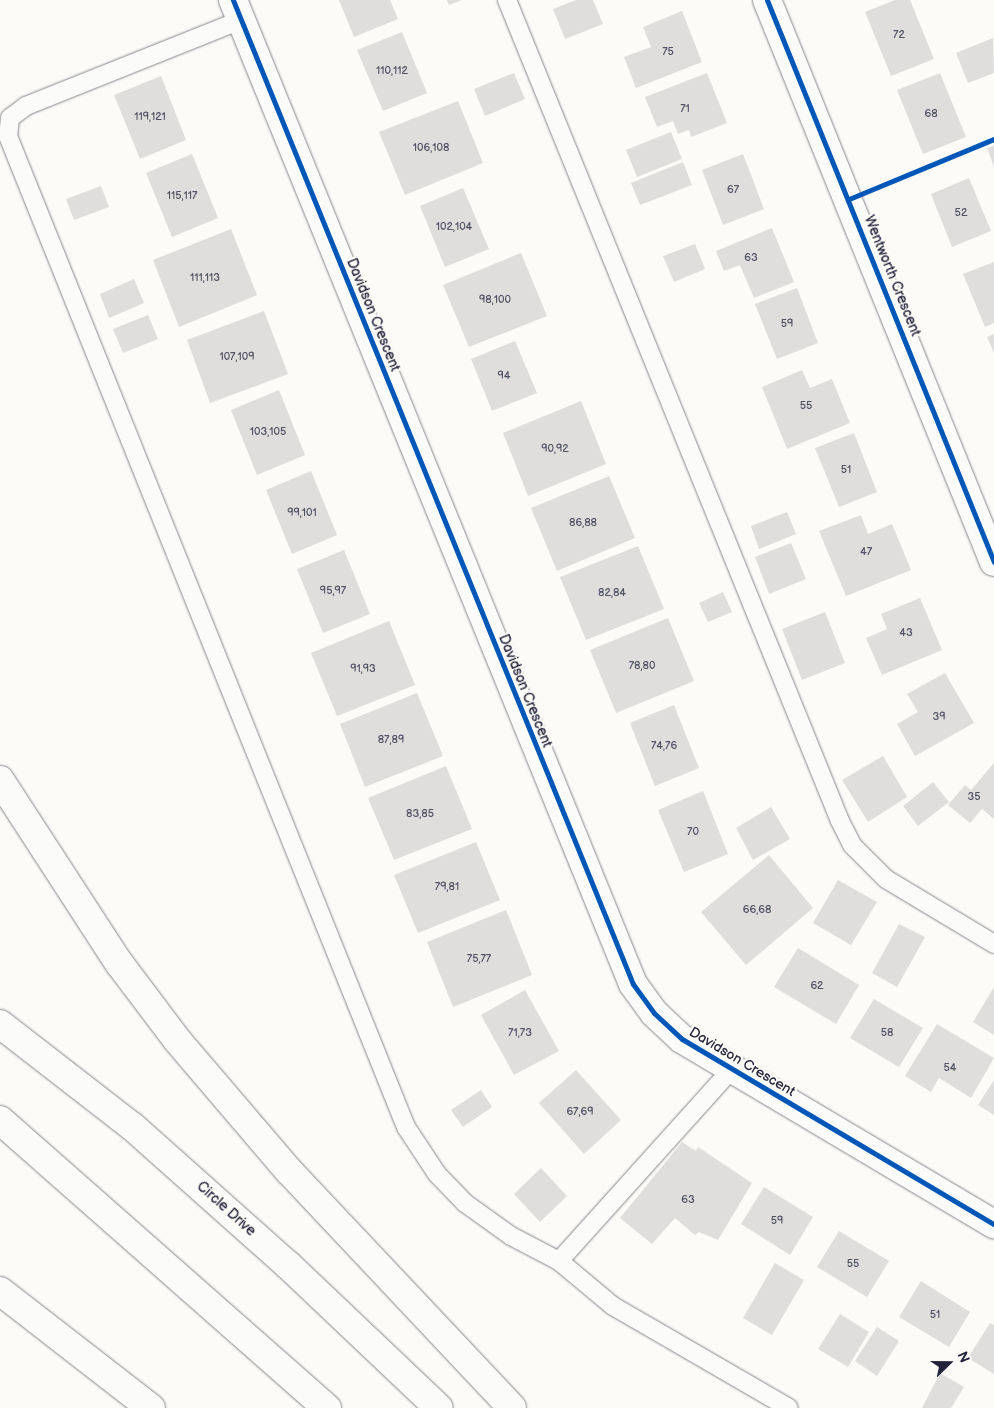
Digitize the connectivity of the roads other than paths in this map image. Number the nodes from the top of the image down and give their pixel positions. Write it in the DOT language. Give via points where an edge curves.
graph roads {
  1 [pos="507,0"];
  2 [pos="767,0"];
  3 [pos="237,10"];
  4 [pos="994,562"];
  5 [pos="0,780"];
  6 [pos="994,944"];
  7 [pos="0,1024"];
  8 [pos="732,1069"];
  9 [pos="0,1120"];
  10 [pos="994,1224"];
  11 [pos="559,1261"];
  12 [pos="0,1291"];
  13 [pos="151,1408"];
  14 [pos="327,1408"];
  15 [pos="439,1408"];
  16 [pos="512,1408"];
  17 [pos="789,1408"];
  1 -- 6 [label="lane" via="840,821 857,851 886,878"];
  2 -- 4 [label="main road, Wentworth Crescent"];
  3 -- 8 [label="main road, Davidson Crescent" via="633,984 654,1013 682,1039"];
  3 -- 11 [label="lane" via="26,106 10,118 8,136 406,1127 437,1174 465,1203 511,1236"];
  5 -- 16 [label="main road" via="119,963 183,1047 289,1171"];
  7 -- 15 [label="main road, Circle Drive" via="133,1127 287,1264"];
  8 -- 10 [label="main road, Davidson Crescent"];
  8 -- 11 [label="lane"];
  9 -- 14 [label="main road"];
  11 -- 17 [label="lane" via="613,1306"];
  12 -- 13 [label="main road"];
}
